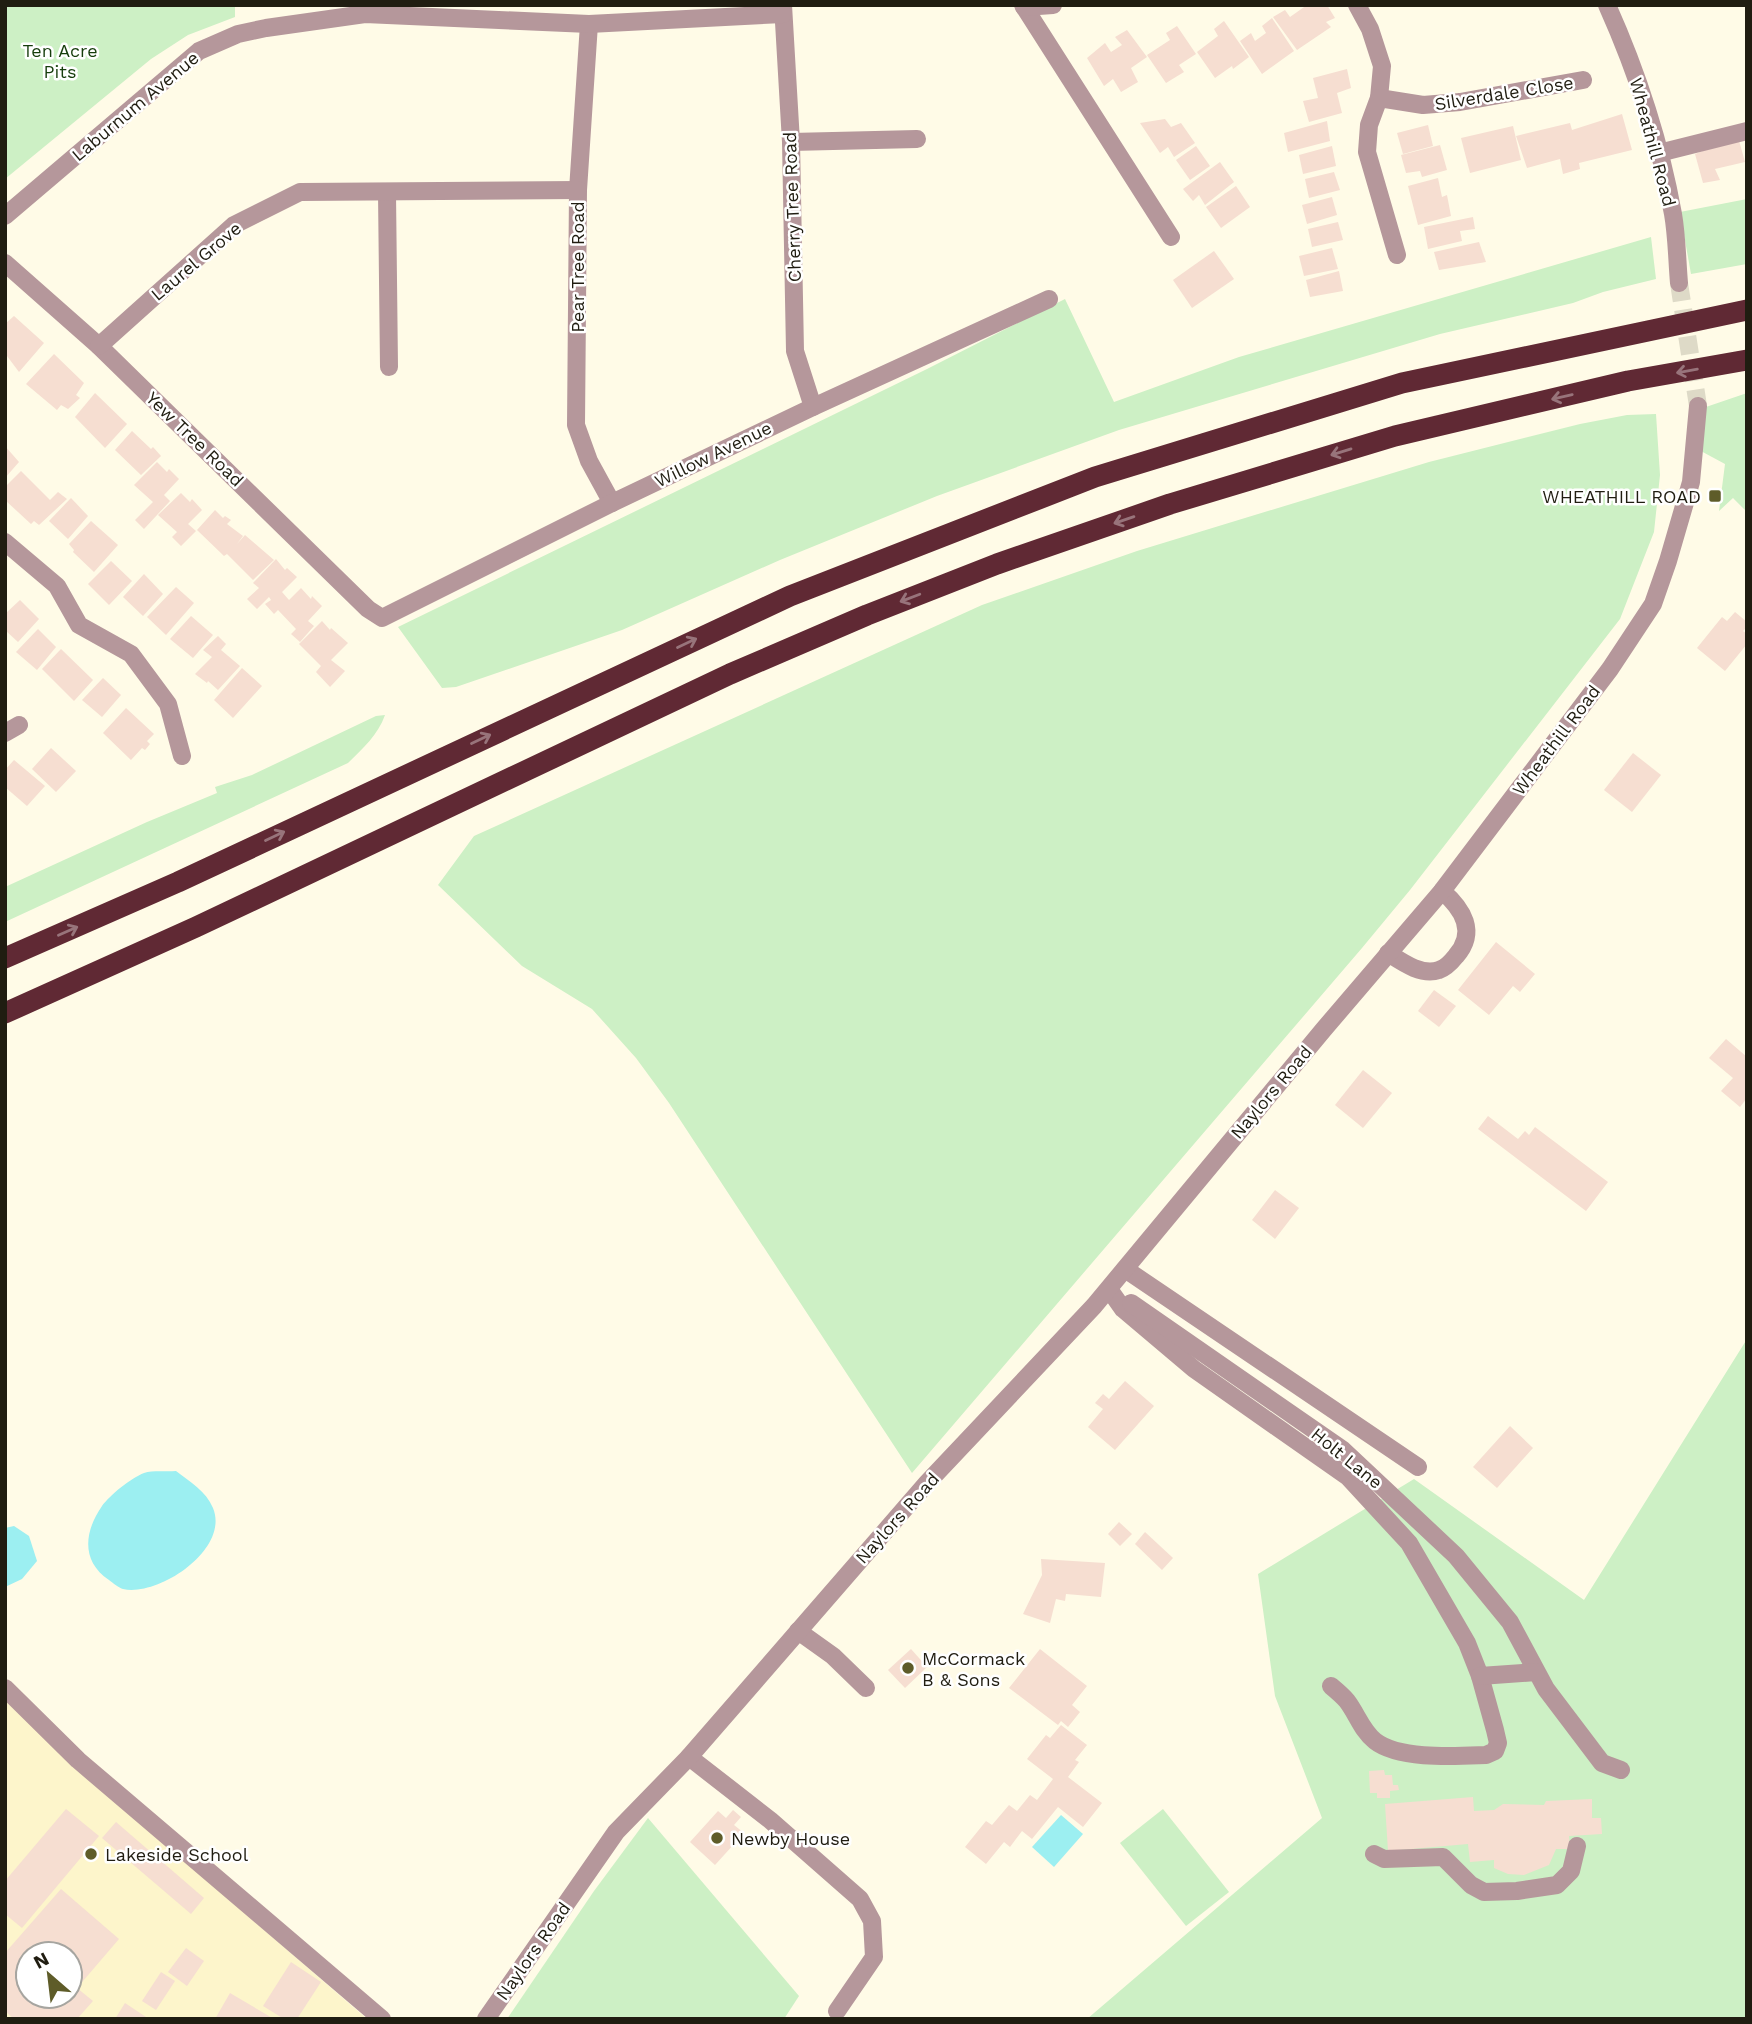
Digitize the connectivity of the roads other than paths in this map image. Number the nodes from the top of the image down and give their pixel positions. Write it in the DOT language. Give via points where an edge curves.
graph roads {
  1 [pos="1053,5"];
  2 [pos="1357,5"];
  3 [pos="1607,5"];
  4 [pos="1024,6"];
  5 [pos="365,10"];
  6 [pos="783,10"];
  7 [pos="589,24"];
  8 [pos="1583,80"];
  9 [pos="1379,98"];
  10 [pos="1747,131"];
  11 [pos="917,139"];
  12 [pos="791,142"];
  13 [pos="1659,153"];
  14 [pos="578,190"];
  15 [pos="387,193"];
  16 [pos="5,216"];
  17 [pos="1171,237"];
  18 [pos="1397,255"];
  19 [pos="5,263"];
  20 [pos="1679,283"];
  21 [pos="1049,299"];
  22 [pos="1743,311"];
  23 [pos="99,346"];
  24 [pos="1747,360"];
  25 [pos="389,367"];
  26 [pos="1698,406"];
  27 [pos="813,407"];
  28 [pos="612,503"];
  29 [pos="5,542"];
  30 [pos="382,618"];
  31 [pos="182,756"];
  32 [pos="1443,891"];
  33 [pos="1388,953"];
  34 [pos="5,958"];
  35 [pos="5,1013"];
  36 [pos="1324,1029"];
  37 [pos="1125,1269"];
  38 [pos="1109,1291"];
  39 [pos="1418,1467"];
  40 [pos="798,1631"];
  41 [pos="1536,1672"];
  42 [pos="1480,1676"];
  43 [pos="1331,1686"];
  44 [pos="5,1688"];
  45 [pos="866,1688"];
  46 [pos="689,1757"];
  47 [pos="1621,1770"];
  48 [pos="1577,1846"];
  49 [pos="1374,1854"];
  50 [pos="836,2011"];
  51 [pos="382,2019"];
  52 [pos="486,2019"];
  1 -- 4 [label="street"];
  2 -- 9 [label="street" via="1382,66"];
  3 -- 13 [label="street, Wheathill Road" via="1633,66"];
  4 -- 17 [label="street"];
  5 -- 7 [label="street, Laburnum Avenue"];
  5 -- 16 [label="street, Laburnum Avenue" via="238,34 200,51"];
  6 -- 7 [label="street, Laburnum Avenue"];
  6 -- 12 [label="street, Cherry Tree Road"];
  7 -- 14 [label="street, Pear Tree Road"];
  8 -- 9 [label="street, Silverdale Close" via="1460,102 1423,105"];
  9 -- 18 [label="street" via="1369,125 1367,152"];
  10 -- 13 [label="street"];
  11 -- 12 [label="street"];
  12 -- 27 [label="street, Cherry Tree Road" via="795,351"];
  13 -- 20 [label="street, Wheathill Road" via="1673,215"];
  14 -- 15 [label="street, Laurel Grove"];
  14 -- 28 [label="street, Pear Tree Road" via="576,425"];
  15 -- 23 [label="street, Laurel Grove" via="300,192 234,225"];
  15 -- 25 [label="street"];
  19 -- 23 [label="street, Yew Tree Road"];
  21 -- 27 [label="street, Willow Avenue"];
  34 -- 22 [label="highway, one-way" via="790,596 1083,482 1402,383"];
  23 -- 30 [label="street, Yew Tree Road"];
  24 -- 35 [label="highway, one-way" via="1628,382 1395,436 1170,504 997,564 730,674"];
  26 -- 32 [label="street, Wheathill Road" via="1691,482 1653,604 1610,669"];
  27 -- 28 [label="street, Willow Avenue"];
  28 -- 30 [label="street, Willow Avenue"];
  29 -- 31 [label="street" via="57,586 79,625 131,654 168,704"];
  32 -- 33 [label="street, Wheathill Road"];
  32 -- 33 [label="street" via="1456,903 1467,926 1459,953 1440,970 1429,971"];
  33 -- 36 [label="street, Wheathill Road"];
  36 -- 37 [label="street, Naylors Road"];
  37 -- 38 [label="street, Naylors Road"];
  37 -- 39 [label="street"];
  38 -- 40 [label="street, Naylors Road" via="927,1483"];
  38 -- 41 [label="street, Holt Lane" via="1343,1450 1456,1556 1510,1622"];
  38 -- 42 [label="street, Holt Lane" via="1123,1309 1194,1369 1348,1477 1409,1543 1461,1630"];
  40 -- 45 [label="street"];
  40 -- 46 [label="street, Naylors Road"];
  41 -- 42 [label="street"];
  41 -- 47 [label="street, Holt Lane" via="1602,1763"];
  42 -- 43 [label="street, Holt Lane" via="1498,1743 1495,1751 1486,1755 1422,1756 1388,1748 1375,1742"];
  44 -- 51 [label="street" via="78,1760"];
  46 -- 50 [label="street" via="860,1899 872,1921 874,1957"];
  46 -- 52 [label="street, Naylors Road" via="615,1832"];
  48 -- 49 [label="street" via="1571,1871 1558,1885 1495,1892 1471,1885 1443,1857 1384,1859"];
}
